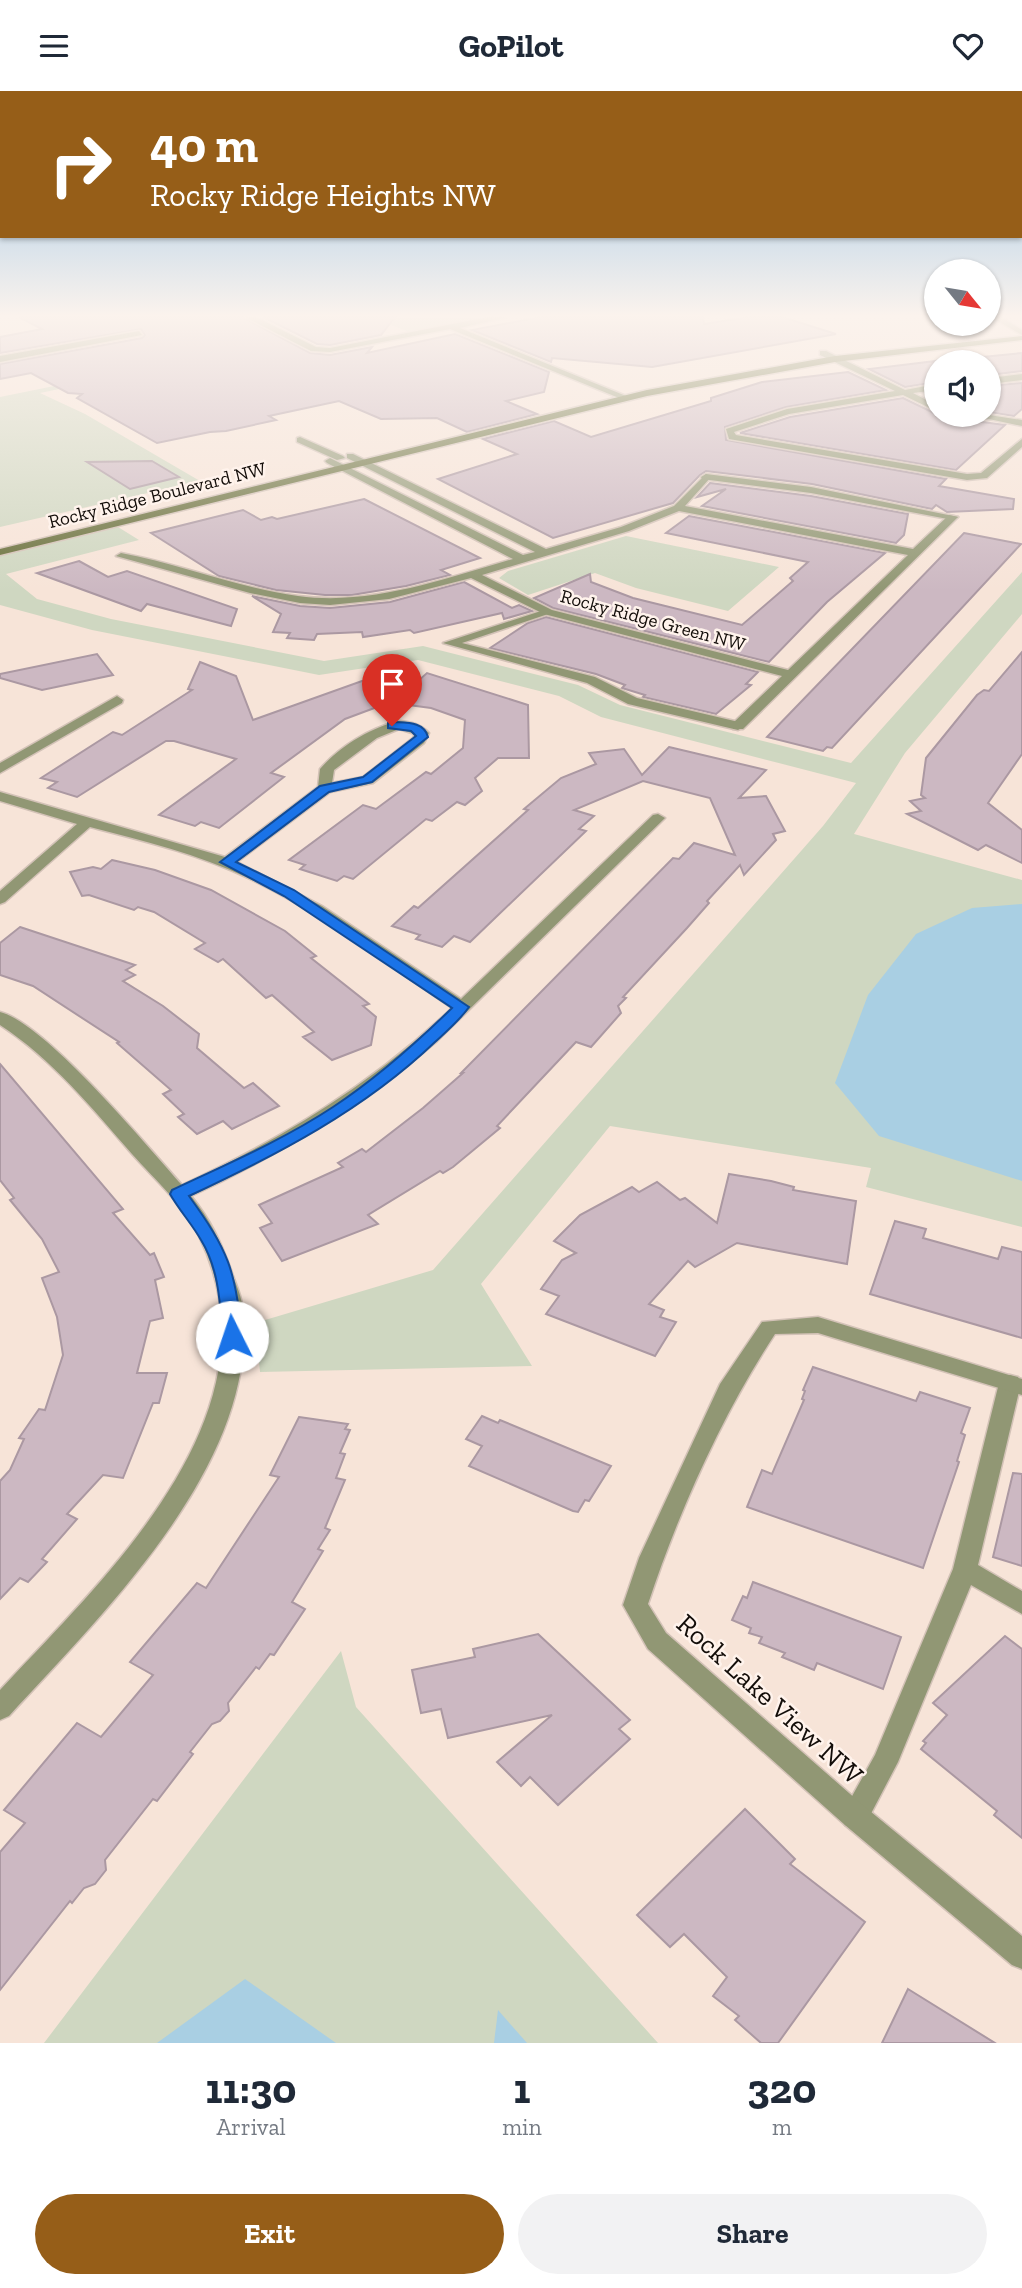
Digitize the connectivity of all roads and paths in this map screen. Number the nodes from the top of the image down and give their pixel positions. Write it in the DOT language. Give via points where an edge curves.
graph roads {
  1 [pos="546,408"];
  2 [pos="586,408"];
  3 [pos="808,408"];
  4 [pos="1001,419"];
  5 [pos="1022,423"];
  6 [pos="300,440"];
  7 [pos="1022,442"];
  8 [pos="341,461"];
  9 [pos="363,463"];
  10 [pos="180,496"];
  11 [pos="678,508"];
  12 [pos="0,552"];
  13 [pos="544,552"];
  14 [pos="915,553"];
  15 [pos="121,556"];
  16 [pos="522,559"];
  17 [pos="473,575"];
  18 [pos="548,613"];
  19 [pos="789,674"];
  20 [pos="117,700"];
  21 [pos="0,769"];
  22 [pos="325,789"];
  23 [pos="0,796"];
  24 [pos="658,818"];
  25 [pos="85,824"];
  26 [pos="227,862"];
  27 [pos="0,899"];
  28 [pos="462,1007"];
  29 [pos="0,1017"];
  30 [pos="178,1194"];
  31 [pos="1016,1385"];
  32 [pos="965,1569"];
  33 [pos="1022,1604"];
  34 [pos="0,1708"];
  35 [pos="855,1816"];
  36 [pos="1022,1955"];
  1 -- 8 [label="street, Rocky Ridge Boulevard NW"];
  2 -- 9 [label="street, Rocky Ridge Boulevard NW"];
  3 -- 7 [label="street" via="729,431 732,437 967,477 984,476"];
  4 -- 5 [label="street"];
  6 -- 8 [label="street"];
  8 -- 9 [label="street"];
  8 -- 10 [label="street, Rocky Ridge Boulevard NW"];
  8 -- 12 [label="street, Rocky Ridge Boulevard NW"];
  8 -- 16 [label="street"];
  9 -- 13 [label="street"];
  11 -- 13 [label="street" via="642,525"];
  11 -- 14 [label="street"];
  11 -- 14 [label="street" via="706,477 811,490 953,517"];
  13 -- 16 [label="street"];
  14 -- 19 [label="street"];
  15 -- 17 [label="street" via="154,561 268,595 331,602 370,600"];
  16 -- 17 [label="street"];
  17 -- 18 [label="street, Rocky Ridge Green NW"];
  18 -- 19 [label="street, Rocky Ridge Green NW"];
  18 -- 19 [label="street" via="450,643 591,680 633,701 738,726"];
  20 -- 21 [label="street"];
  22 -- 22 [label="street" via="368,780 422,733 408,726 379,730 327,769"];
  22 -- 26 [label="street"];
  23 -- 25 [label="street"];
  24 -- 28 [label="street"];
  25 -- 26 [label="street" via="143,835"];
  25 -- 27 [label="street"];
  26 -- 28 [label="street" via="289,893"];
  28 -- 30 [label="street" via="408,1059 339,1110 265,1154"];
  29 -- 30 [label="street" via="52,1058"];
  30 -- 34 [label="street" via="211,1239 229,1292 232,1352 219,1417 187,1486 140,1551"];
  31 -- 32 [label="street"];
  31 -- 35 [label="street, Rock Lake View NW" via="818,1325 769,1327 731,1384 651,1558 635,1605 657,1641"];
  32 -- 33 [label="street"];
  32 -- 35 [label="street" via="885,1762"];
  35 -- 36 [label="street, Rock Lake View NW"];
}
